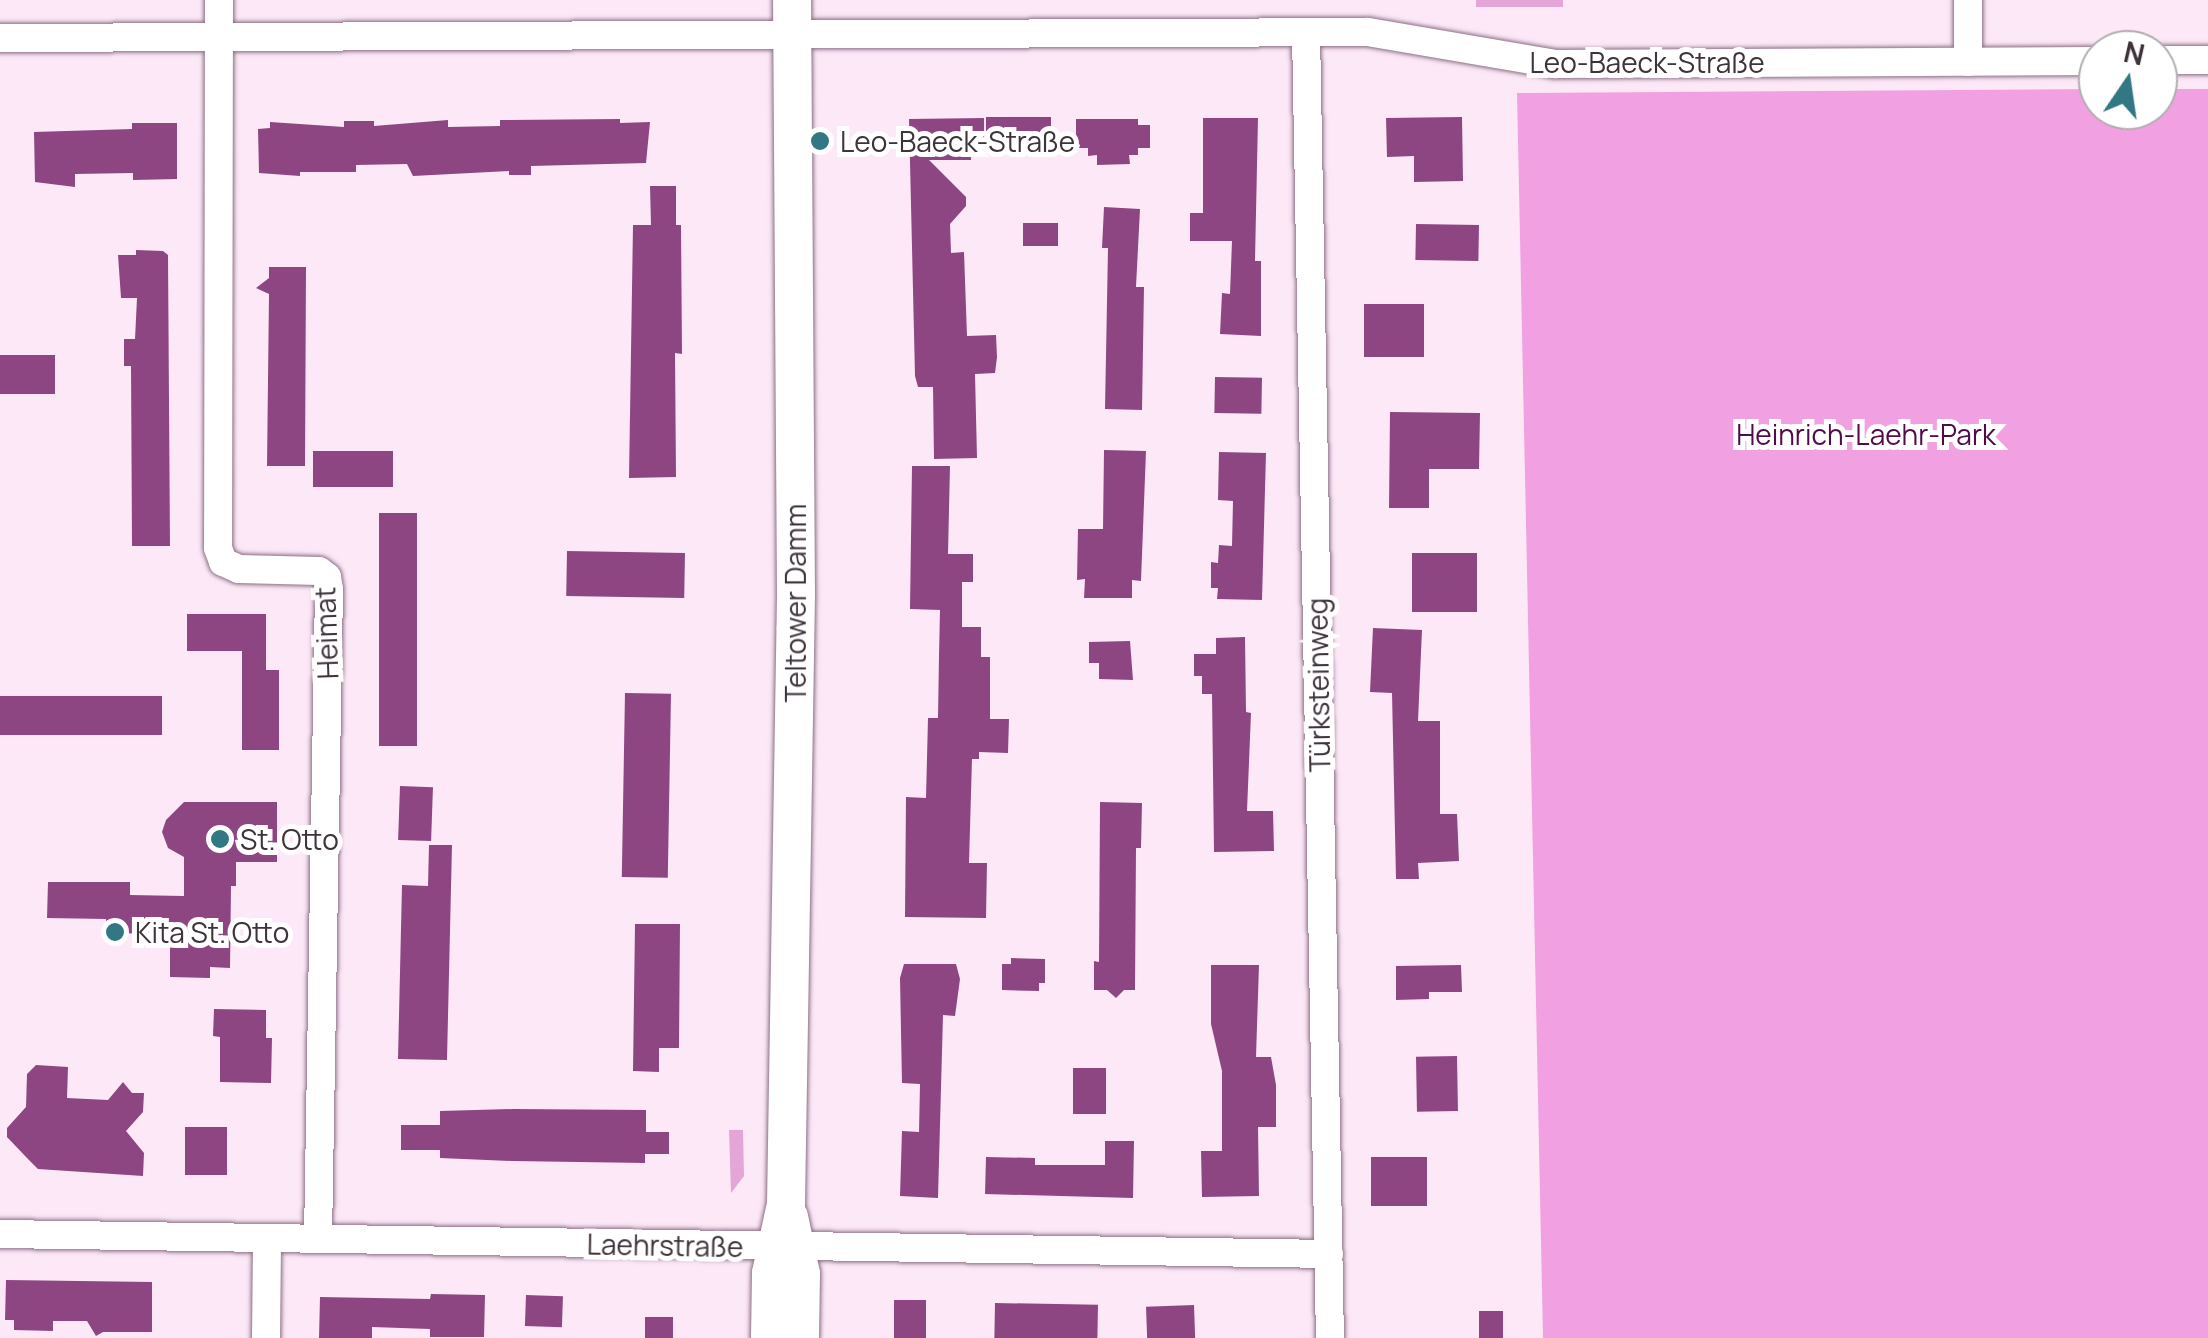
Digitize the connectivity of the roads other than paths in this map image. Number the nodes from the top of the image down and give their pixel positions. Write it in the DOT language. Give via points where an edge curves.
graph roads {
  1 [pos="218,0"];
  2 [pos="1968,0"];
  3 [pos="792,16"];
  4 [pos="1306,32"];
  5 [pos="218,35"];
  6 [pos="0,38"];
  7 [pos="2178,60"];
  8 [pos="2208,60"];
  9 [pos="2078,61"];
  10 [pos="1968,62"];
  11 [pos="0,1234"];
  12 [pos="267,1238"];
  13 [pos="318,1239"];
  14 [pos="786,1246"];
  15 [pos="1329,1254"];
  16 [pos="266,1338"];
  17 [pos="770,1338"];
  18 [pos="800,1338"];
  19 [pos="1330,1338"];
  1 -- 5 [label="street, Heimat"];
  2 -- 10 [label="street"];
  3 -- 4 [label="street, Leo-Baeck-Straße"];
  3 -- 5 [label="street, Leo-Baeck-Straße"];
  3 -- 14 [label="main road, Teltower Damm" via="796,596"];
  4 -- 10 [label="street, Leo-Baeck-Straße" via="1392,34 1555,64"];
  4 -- 15 [label="street, Türksteinweg"];
  5 -- 6 [label="street, Leo-Baeck-Straße"];
  5 -- 13 [label="street, Heimat" via="218,548 223,562 239,570 320,571 328,589"];
  7 -- 8 [label="street"];
  9 -- 10 [label="street, Leo-Baeck-Straße"];
  11 -- 12 [label="street, Laehrstraße"];
  12 -- 13 [label="street, Laehrstraße"];
  12 -- 16 [label="street"];
  13 -- 14 [label="street, Laehrstraße"];
  14 -- 15 [label="street, Laehrstraße"];
  14 -- 17 [label="main road, Teltower Damm" via="771,1273"];
  14 -- 18 [label="main road, Teltower Damm" via="801,1274"];
  15 -- 19 [label="street, Türksteinweg"];
}
